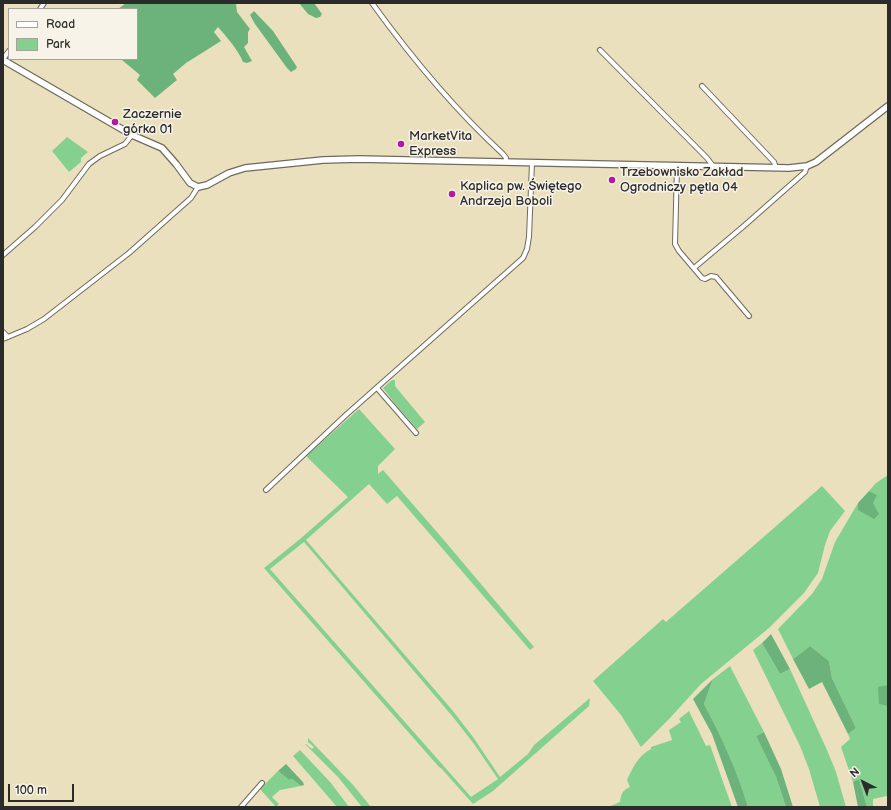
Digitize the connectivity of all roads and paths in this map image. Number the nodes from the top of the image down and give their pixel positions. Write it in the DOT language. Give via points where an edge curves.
graph roads {
  1 [pos="372,3"];
  2 [pos="600,50"];
  3 [pos="3,59"];
  4 [pos="702,86"];
  5 [pos="888,106"];
  6 [pos="132,135"];
  7 [pos="506,162"];
  8 [pos="532,163"];
  9 [pos="677,166"];
  10 [pos="713,166"];
  11 [pos="807,166"];
  12 [pos="776,168"];
  13 [pos="198,187"];
  14 [pos="3,255"];
  15 [pos="694,268"];
  16 [pos="749,316"];
  17 [pos="3,332"];
  18 [pos="8,337"];
  19 [pos="3,340"];
  20 [pos="377,388"];
  21 [pos="416,433"];
  22 [pos="266,490"];
  23 [pos="262,783"];
  24 [pos="241,807"];
  1 -- 7 [label="street" via="422,69 464,116 503,154"];
  2 -- 10 [label="street"];
  3 -- 6 [label="street"];
  4 -- 12 [label="street" via="774,162"];
  5 -- 11 [label="street" via="829,153"];
  6 -- 13 [label="street" via="162,148 190,183"];
  6 -- 14 [label="street" via="125,144 89,164 62,200 36,227"];
  7 -- 8 [label="street"];
  7 -- 13 [label="street" via="359,159 291,163 245,168"];
  8 -- 9 [label="street"];
  8 -- 20 [label="street" via="529,237 523,258"];
  9 -- 10 [label="street"];
  9 -- 15 [label="street" via="675,244"];
  10 -- 12 [label="street"];
  11 -- 12 [label="street"];
  11 -- 15 [label="street" via="805,172"];
  13 -- 18 [label="street" via="191,198 129,253 44,319"];
  15 -- 16 [label="street" via="702,278 716,277"];
  17 -- 18 [label="street"];
  18 -- 19 [label="street"];
  20 -- 21 [label="street"];
  20 -- 22 [label="street"];
  23 -- 24 [label="street"];
}
